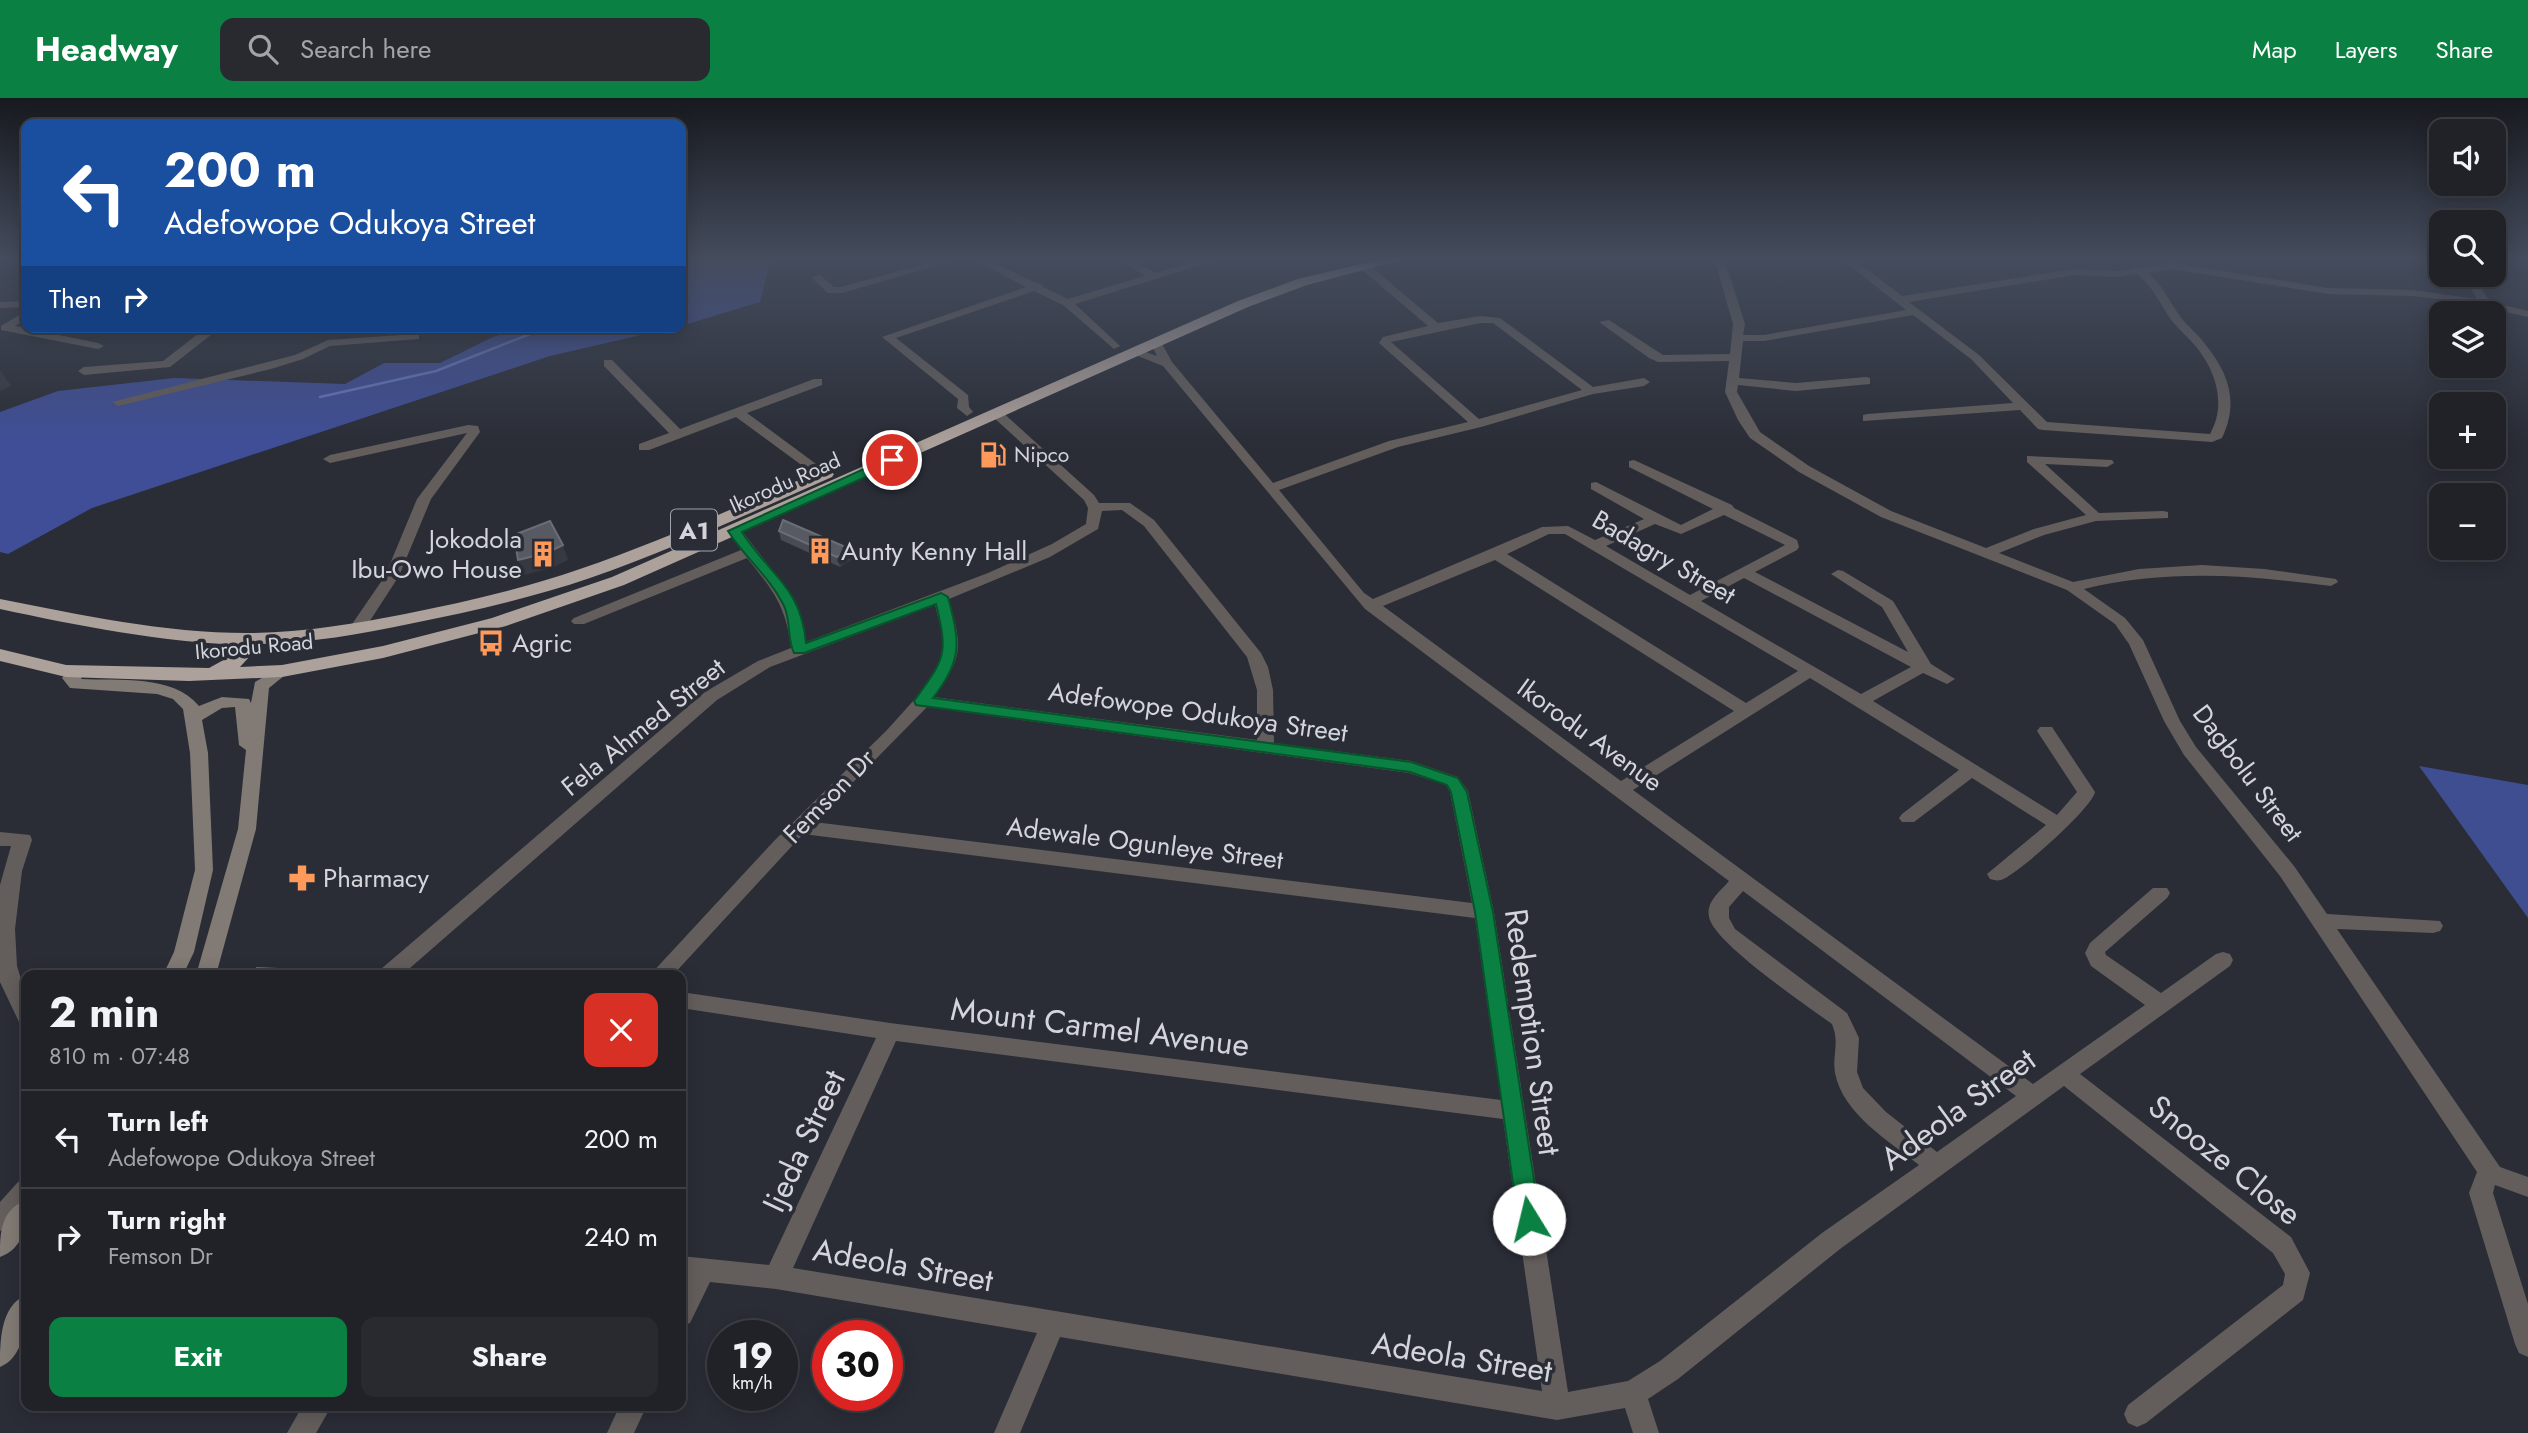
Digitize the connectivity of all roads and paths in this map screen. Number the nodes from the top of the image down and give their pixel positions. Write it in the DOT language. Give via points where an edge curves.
graph roads {
  1 [pos="17,320"];
  2 [pos="937,320"];
  3 [pos="1086,320"];
  4 [pos="1173,320"];
  5 [pos="1208,320"];
  6 [pos="1431,320"];
  7 [pos="1476,320"];
  8 [pos="1496,320"];
  9 [pos="1738,320"];
  10 [pos="1859,320"];
  11 [pos="1925,320"];
  12 [pos="2177,320"];
  13 [pos="1605,322"];
  14 [pos="1439,327"];
  15 [pos="21,331"];
  16 [pos="31,333"];
  17 [pos="207,333"];
  18 [pos="338,333"];
  19 [pos="415,337"];
  20 [pos="1738,338"];
  21 [pos="1156,342"];
  22 [pos="328,343"];
  23 [pos="98,346"];
  24 [pos="1115,346"];
  25 [pos="1133,352"];
  26 [pos="1735,357"];
  27 [pos="608,363"];
  28 [pos="1167,363"];
  29 [pos="84,371"];
  30 [pos="1732,381"];
  31 [pos="1866,381"];
  32 [pos="818,382"];
  33 [pos="1644,382"];
  34 [pos="1591,391"];
  35 [pos="118,402"];
  36 [pos="2023,406"];
  37 [pos="967,412"];
  38 [pos="739,413"];
  39 [pos="996,414"];
  40 [pos="1867,418"];
  41 [pos="1477,424"];
  42 [pos="677,434"];
  43 [pos="644,447"];
  44 [pos="330,459"];
  45 [pos="2107,463"];
  46 [pos="1634,464"];
  47 [pos="824,475"];
  48 [pos="1596,486"];
  49 [pos="1270,489"];
  50 [pos="1095,508"];
  51 [pos="1727,508"];
  52 [pos="2163,515"];
  53 [pos="2096,517"];
  54 [pos="1655,519"];
  55 [pos="735,531"];
  56 [pos="1596,545"];
  57 [pos="748,552"];
  58 [pos="1987,553"];
  59 [pos="1496,554"];
  60 [pos="1742,571"];
  61 [pos="1839,574"];
  62 [pos="2331,582"];
  63 [pos="2072,587"];
  64 [pos="941,597"];
  65 [pos="1690,600"];
  66 [pos="0,604"];
  67 [pos="1370,606"];
  68 [pos="579,621"];
  69 [pos="356,629"];
  70 [pos="324,634"];
  71 [pos="247,639"];
  72 [pos="799,650"];
  73 [pos="0,655"];
  74 [pos="314,665"];
  75 [pos="1924,666"];
  76 [pos="76,671"];
  77 [pos="282,671"];
  78 [pos="1809,672"];
  79 [pos="210,675"];
  80 [pos="1947,679"];
  81 [pos="922,701"];
  82 [pos="1861,701"];
  83 [pos="1745,710"];
  84 [pos="192,719"];
  85 [pos="2046,732"];
  86 [pos="1265,748"];
  87 [pos="1971,770"];
  88 [pos="252,780"];
  89 [pos="1620,789"];
  90 [pos="1459,792"];
  91 [pos="1908,818"];
  92 [pos="2059,825"];
  93 [pos="799,827"];
  94 [pos="0,839"];
  95 [pos="1997,874"];
  96 [pos="1742,879"];
  97 [pos="2160,893"];
  98 [pos="1484,912"];
  99 [pos="2319,920"];
  100 [pos="2433,926"];
  101 [pos="2223,960"];
  102 [pos="175,970"];
  103 [pos="207,970"];
  104 [pos="394,970"];
  105 [pos="665,970"];
  106 [pos="5,982"];
  107 [pos="686,1001"];
  108 [pos="2160,1004"];
  109 [pos="21,1008"];
  110 [pos="890,1032"];
  111 [pos="2064,1074"];
  112 [pos="2033,1096"];
  113 [pos="1513,1111"];
  114 [pos="1937,1166"];
  115 [pos="2492,1174"];
  116 [pos="2528,1188"];
  117 [pos="21,1195"];
  118 [pos="21,1218"];
  119 [pos="0,1220"];
  120 [pos="0,1246"];
  121 [pos="692,1269"];
  122 [pos="776,1277"];
  123 [pos="686,1294"];
  124 [pos="21,1316"];
  125 [pos="1053,1324"];
  126 [pos="2528,1344"];
  127 [pos="0,1354"];
  128 [pos="1633,1393"];
  129 [pos="1557,1407"];
  130 [pos="315,1411"];
  131 [pos="631,1411"];
  132 [pos="2137,1414"];
  133 [pos="1013,1431"];
  134 [pos="300,1433"];
  135 [pos="620,1433"];
  136 [pos="1646,1433"];
  1 -- 15 [label="street" via="5,328"];
  2 -- 37 [label="street" via="888,337 964,398"];
  3 -- 24 [label="street"];
  4 -- 24 [label="highway, Ikorodu Road / A1"];
  5 -- 21 [label="highway, Ikorodu Road / A1"];
  6 -- 14 [label="street"];
  7 -- 14 [label="street"];
  8 -- 34 [label="street"];
  9 -- 20 [label="street, Dagbolu Street"];
  10 -- 20 [label="street" via="1804,332"];
  11 -- 36 [label="street" via="1975,357"];
  12 -- 36 [label="street" via="2200,344 2219,377 2226,406 2224,421 2212,438 2050,427 2040,424"];
  13 -- 26 [label="street" via="1662,359"];
  14 -- 41 [label="street" via="1385,343"];
  16 -- 23 [label="street"];
  17 -- 29 [label="street" via="166,364"];
  18 -- 22 [label="street"];
  19 -- 22 [label="street"];
  20 -- 26 [label="street, Dagbolu Street"];
  21 -- 25 [label="highway, Ikorodu Road / A1"];
  21 -- 28 [label="street, Ikorodu Avenue"];
  22 -- 35 [label="street" via="267,366"];
  24 -- 37 [label="highway, Ikorodu Road / A1"];
  25 -- 28 [label="street"];
  25 -- 39 [label="highway, Ikorodu Road / A1"];
  26 -- 30 [label="street, Dagbolu Street"];
  27 -- 42 [label="street"];
  28 -- 49 [label="street, Ikorodu Avenue"];
  30 -- 31 [label="street" via="1796,387"];
  30 -- 58 [label="street, Dagbolu Street" via="1731,392 1744,420 1774,450 1886,514"];
  32 -- 38 [label="street"];
  33 -- 34 [label="street"];
  34 -- 41 [label="street"];
  36 -- 40 [label="street"];
  37 -- 47 [label="highway, Ikorodu Road / A1"];
  38 -- 42 [label="street"];
  38 -- 47 [label="street"];
  39 -- 50 [label="street" via="1077,484"];
  39 -- 55 [label="highway, Ikorodu Road / A1"];
  41 -- 49 [label="street" via="1394,444"];
  42 -- 43 [label="street"];
  44 -- 69 [label="street" via="468,429 474,432 424,499 392,576"];
  45 -- 53 [label="street" via="2032,459"];
  46 -- 51 [label="street"];
  47 -- 69 [label="highway, Ikorodu Road / A1" via="573,578 461,608"];
  48 -- 54 [label="street"];
  49 -- 67 [label="street, Ikorodu Avenue"];
  50 -- 64 [label="street, Fela Ahmed Street" via="1093,526 1084,533"];
  50 -- 86 [label="street" via="1115,504 1134,508 1255,656 1267,691"];
  51 -- 54 [label="street" via="1685,529"];
  51 -- 60 [label="street" via="1793,543"];
  52 -- 53 [label="street"];
  53 -- 58 [label="street" via="2039,532"];
  54 -- 56 [label="street"];
  55 -- 57 [label="street"];
  55 -- 74 [label="highway, Ikorodu Road / A1" via="556,604 430,641"];
  56 -- 59 [label="street, Badagry Street" via="1568,530 1547,530"];
  56 -- 65 [label="street, Badagry Street"];
  57 -- 68 [label="street"];
  57 -- 72 [label="street" via="777,581 792,607"];
  58 -- 63 [label="street, Dagbolu Street"];
  59 -- 67 [label="street, Badagry Street"];
  59 -- 83 [label="street"];
  60 -- 65 [label="street"];
  60 -- 75 [label="street"];
  61 -- 75 [label="street" via="1888,604"];
  62 -- 63 [label="street" via="2247,570 2201,569 2116,576"];
  63 -- 99 [label="street, Dagbolu Street" via="2109,611 2131,634 2190,751 2257,831"];
  64 -- 72 [label="street, Fela Ahmed Street"];
  64 -- 81 [label="street, Femson Dr" via="951,648 940,680"];
  65 -- 78 [label="street, Badagry Street"];
  66 -- 71 [label="highway, Ikorodu Road / A1" via="130,630"];
  67 -- 89 [label="street, Ikorodu Avenue"];
  69 -- 70 [label="highway, Ikorodu Road / A1"];
  70 -- 71 [label="highway, Ikorodu Road / A1"];
  70 -- 74 [label="highway" via="298,650 296,659"];
  71 -- 79 [label="highway" via="251,645 245,653"];
  72 -- 104 [label="street, Fela Ahmed Street" via="764,664 711,696"];
  73 -- 76 [label="highway, Ikorodu Road / A1"];
  74 -- 77 [label="highway, Ikorodu Road / A1"];
  75 -- 80 [label="street"];
  75 -- 82 [label="street"];
  76 -- 79 [label="highway, Ikorodu Road / A1"];
  76 -- 84 [label="street" via="70,678 76,684 156,689 179,695 191,707"];
  77 -- 79 [label="highway, Ikorodu Road / A1"];
  77 -- 88 [label="street" via="261,686"];
  78 -- 82 [label="street, Badagry Street"];
  78 -- 83 [label="street"];
  81 -- 86 [label="street, Adefowope Odukoya Street"];
  81 -- 93 [label="street, Femson Dr"];
  82 -- 87 [label="street, Badagry Street"];
  83 -- 89 [label="street"];
  84 -- 88 [label="street" via="209,706 243,703"];
  84 -- 102 [label="street" via="199,753 204,870"];
  85 -- 92 [label="street" via="2086,792 2083,803"];
  86 -- 90 [label="street, Adefowope Odukoya Street" via="1411,767 1452,781"];
  87 -- 91 [label="street"];
  87 -- 92 [label="street, Badagry Street"];
  88 -- 103 [label="street" via="247,829"];
  89 -- 96 [label="street, Ikorodu Avenue"];
  90 -- 98 [label="street, Redemption Street"];
  92 -- 95 [label="street"];
  93 -- 98 [label="street, Adewale Ogunleye Street"];
  93 -- 105 [label="street, Femson Dr"];
  94 -- 106 [label="street" via="23,840 5,908"];
  96 -- 112 [label="street, Ikorodu Avenue"];
  96 -- 114 [label="street" via="1719,905 1719,919 1728,934 1840,1019 1848,1038 1846,1073 1854,1093 1878,1119"];
  97 -- 108 [label="street" via="2095,953 2098,960"];
  98 -- 113 [label="street, Redemption Street"];
  99 -- 100 [label="street"];
  99 -- 115 [label="street, Dagbolu Street"];
  101 -- 108 [label="street, Adeola Street"];
  106 -- 109 [label="street"];
  107 -- 110 [label="street, Mount Carmel Avenue"];
  108 -- 111 [label="street, Adeola Street"];
  110 -- 113 [label="street, Mount Carmel Avenue"];
  110 -- 122 [label="street, Ijeda Street"];
  111 -- 112 [label="street, Adeola Street"];
  111 -- 132 [label="street, Snooze Close" via="2282,1245 2298,1273 2294,1292"];
  112 -- 114 [label="street, Adeola Street"];
  113 -- 129 [label="street, Redemption Street"];
  114 -- 128 [label="street, Adeola Street"];
  115 -- 116 [label="street"];
  115 -- 126 [label="street" via="2484,1180 2481,1193"];
  117 -- 119 [label="street"];
  118 -- 120 [label="street"];
  121 -- 122 [label="street, Adeola Street"];
  121 -- 123 [label="street"];
  122 -- 125 [label="street, Adeola Street"];
  124 -- 127 [label="street"];
  125 -- 129 [label="street, Adeola Street"];
  125 -- 133 [label="street"];
  128 -- 129 [label="street, Adeola Street"];
  128 -- 136 [label="street"];
  130 -- 134 [label="street"];
  131 -- 135 [label="street"];
}
